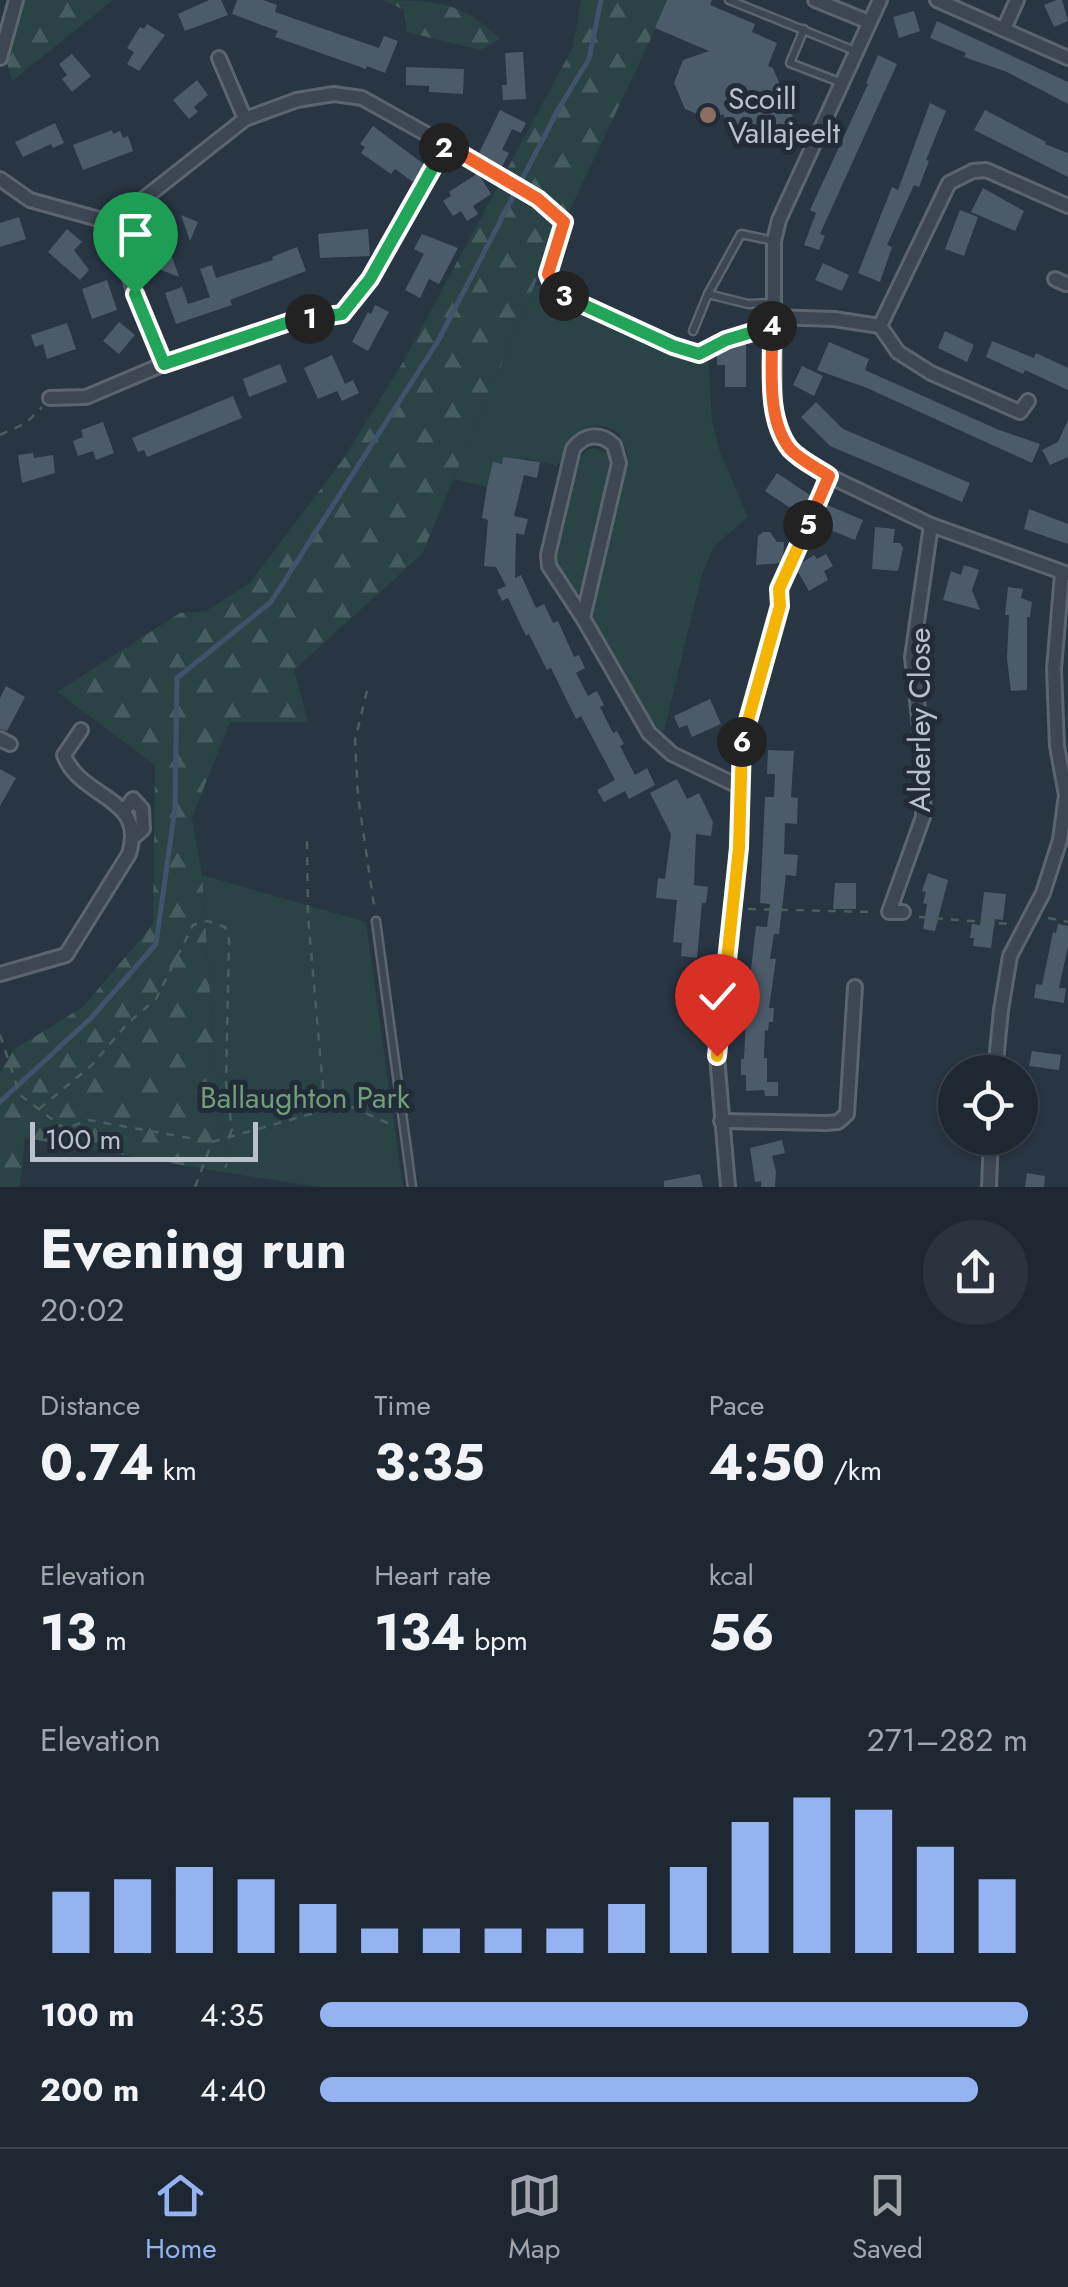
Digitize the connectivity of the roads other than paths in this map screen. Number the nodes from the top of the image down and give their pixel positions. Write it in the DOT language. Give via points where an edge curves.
graph roads {
  1 [pos="16,0"];
  2 [pos="730,0"];
  3 [pos="814,0"];
  4 [pos="880,0"];
  5 [pos="937,0"];
  6 [pos="1017,0"];
  7 [pos="869,22"];
  8 [pos="1004,29"];
  9 [pos="804,30"];
  10 [pos="856,52"];
  11 [pos="0,58"];
  12 [pos="219,58"];
  13 [pos="1068,58"];
  14 [pos="842,84"];
  15 [pos="245,119"];
  16 [pos="446,145"];
  17 [pos="0,179"];
  18 [pos="1068,206"];
  19 [pos="113,223"];
  20 [pos="774,241"];
  21 [pos="370,279"];
  22 [pos="708,294"];
  23 [pos="772,314"];
  24 [pos="880,326"];
  25 [pos="693,330"];
  26 [pos="164,364"];
  27 [pos="50,398"];
  28 [pos="1028,401"];
  29 [pos="931,525"];
  30 [pos="1065,574"];
  31 [pos="780,606"];
  32 [pos="583,618"];
  33 [pos="82,730"];
  34 [pos="740,787"];
  35 [pos="890,912"];
  36 [pos="376,921"];
  37 [pos="0,974"];
  38 [pos="855,987"];
  39 [pos="997,1055"];
  40 [pos="721,1121"];
  41 [pos="990,1155"];
  42 [pos="412,1187"];
  43 [pos="728,1187"];
  44 [pos="989,1187"];
  1 -- 11 [label="street"];
  2 -- 9 [label="lane"];
  3 -- 7 [label="street"];
  4 -- 7 [label="street"];
  5 -- 8 [label="street"];
  6 -- 8 [label="street"];
  7 -- 10 [label="street"];
  8 -- 13 [label="street"];
  9 -- 10 [label="lane"];
  9 -- 14 [label="lane" via="790,63"];
  10 -- 14 [label="street"];
  12 -- 15 [label="street"];
  14 -- 20 [label="street"];
  15 -- 16 [label="street" via="334,94 362,98"];
  15 -- 19 [label="street"];
  17 -- 19 [label="street" via="30,200"];
  18 -- 24 [label="street" via="986,170 960,175 949,183"];
  19 -- 26 [label="street"];
  20 -- 22 [label="lane" via="741,234"];
  20 -- 23 [label="street"];
  21 -- 26 [label="street" via="342,314 289,322"];
  22 -- 23 [label="lane"];
  22 -- 25 [label="lane"];
  23 -- 24 [label="street"];
  23 -- 29 [label="street" via="774,410 792,452"];
  24 -- 28 [label="street" via="898,352 931,372 1020,412"];
  26 -- 27 [label="street" via="86,397"];
  29 -- 30 [label="street"];
  29 -- 35 [label="street, Alderley Close" via="912,657 924,760 922,816"];
  30 -- 39 [label="street" via="1054,669 1056,746 1066,795 1060,840 1010,956"];
  31 -- 34 [label="street" via="743,737"];
  32 -- 32 [label="street" via="619,463 614,445 592,436 573,449 548,555"];
  32 -- 34 [label="street" via="649,734 672,754"];
  33 -- 37 [label="street" via="64,755 70,771 124,811 134,837 129,854 66,955"];
  34 -- 40 [label="street" via="718,1040"];
  36 -- 42 [label="lane"];
  38 -- 40 [label="street" via="847,1114 826,1123"];
  40 -- 43 [label="street"];
  41 -- 44 [label="street"];
}
